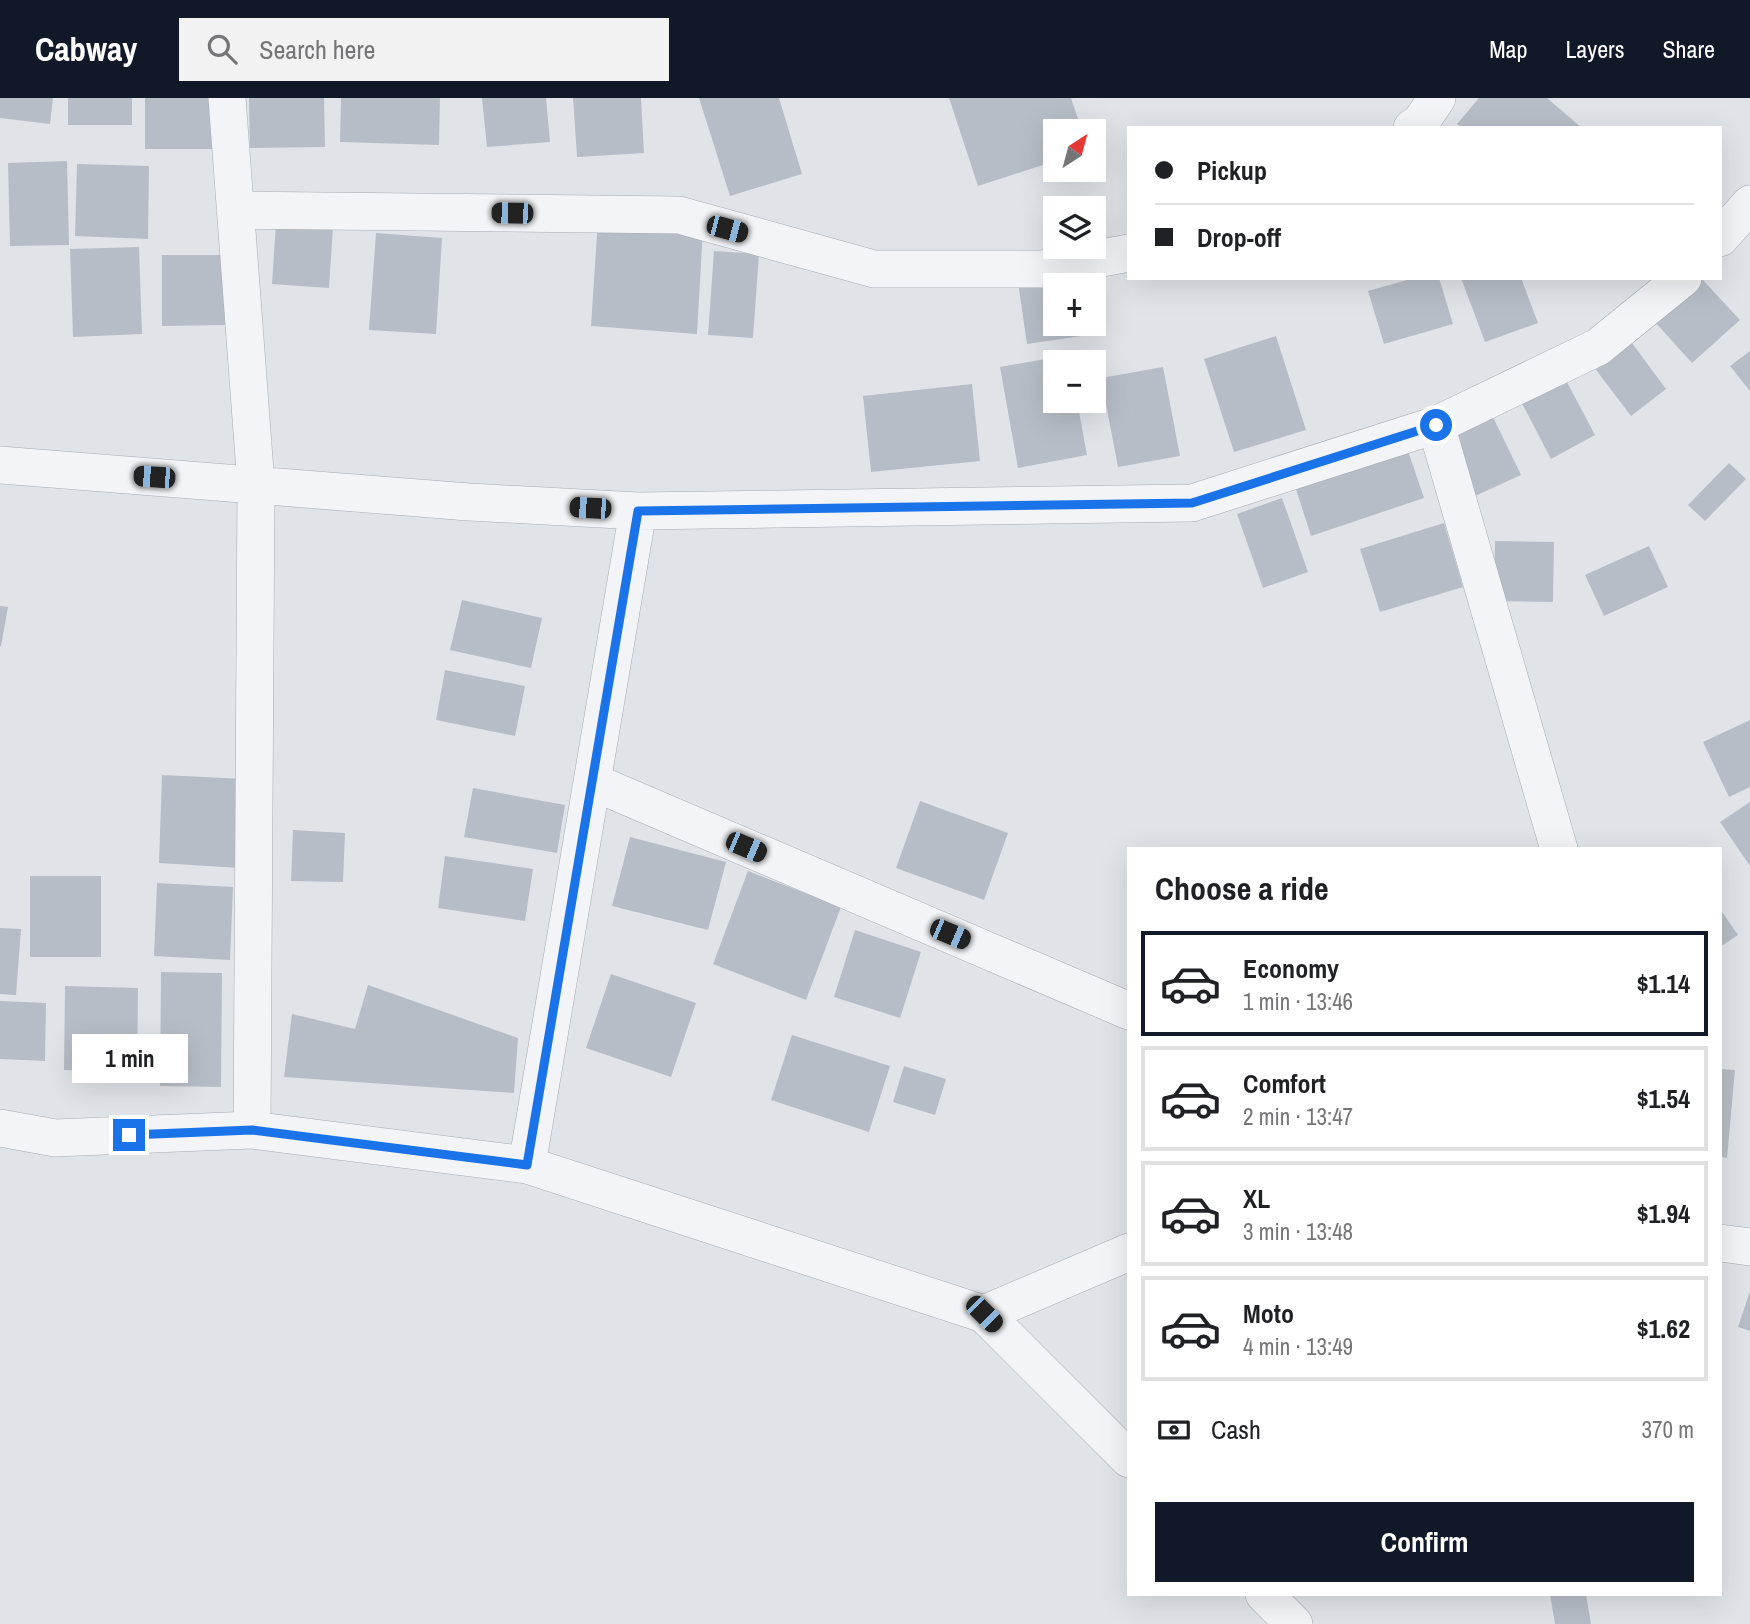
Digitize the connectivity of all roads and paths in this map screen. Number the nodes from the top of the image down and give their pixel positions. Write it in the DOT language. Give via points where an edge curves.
graph roads {
  1 [pos="227,98"];
  2 [pos="1437,98"];
  3 [pos="1415,126"];
  4 [pos="1750,204"];
  5 [pos="235,210"];
  6 [pos="1722,237"];
  7 [pos="1127,253"];
  8 [pos="1681,280"];
  9 [pos="1436,425"];
  10 [pos="0,465"];
  11 [pos="256,485"];
  12 [pos="638,511"];
  13 [pos="593,782"];
  14 [pos="1558,847"];
  15 [pos="1127,1010"];
  16 [pos="0,1128"];
  17 [pos="252,1130"];
  18 [pos="527,1165"];
  19 [pos="1722,1243"];
  20 [pos="1750,1247"];
  21 [pos="1127,1253"];
  22 [pos="984,1314"];
  23 [pos="1127,1457"];
  24 [pos="1267,1596"];
  25 [pos="1294,1624"];
  1 -- 5 [label="street"];
  2 -- 3 [label="street"];
  4 -- 6 [label="street"];
  5 -- 7 [label="street" via="679,215 874,269 1042,269"];
  5 -- 11 [label="street"];
  8 -- 9 [label="street" via="1598,347"];
  9 -- 12 [label="street" via="1192,503"];
  9 -- 14 [label="street"];
  10 -- 11 [label="street"];
  11 -- 12 [label="street"];
  11 -- 17 [label="street"];
  12 -- 13 [label="street"];
  13 -- 15 [label="street"];
  13 -- 18 [label="street"];
  16 -- 17 [label="street" via="55,1138"];
  17 -- 18 [label="street"];
  18 -- 22 [label="street"];
  19 -- 20 [label="street"];
  21 -- 22 [label="street"];
  22 -- 23 [label="street"];
  24 -- 25 [label="street"];
}
